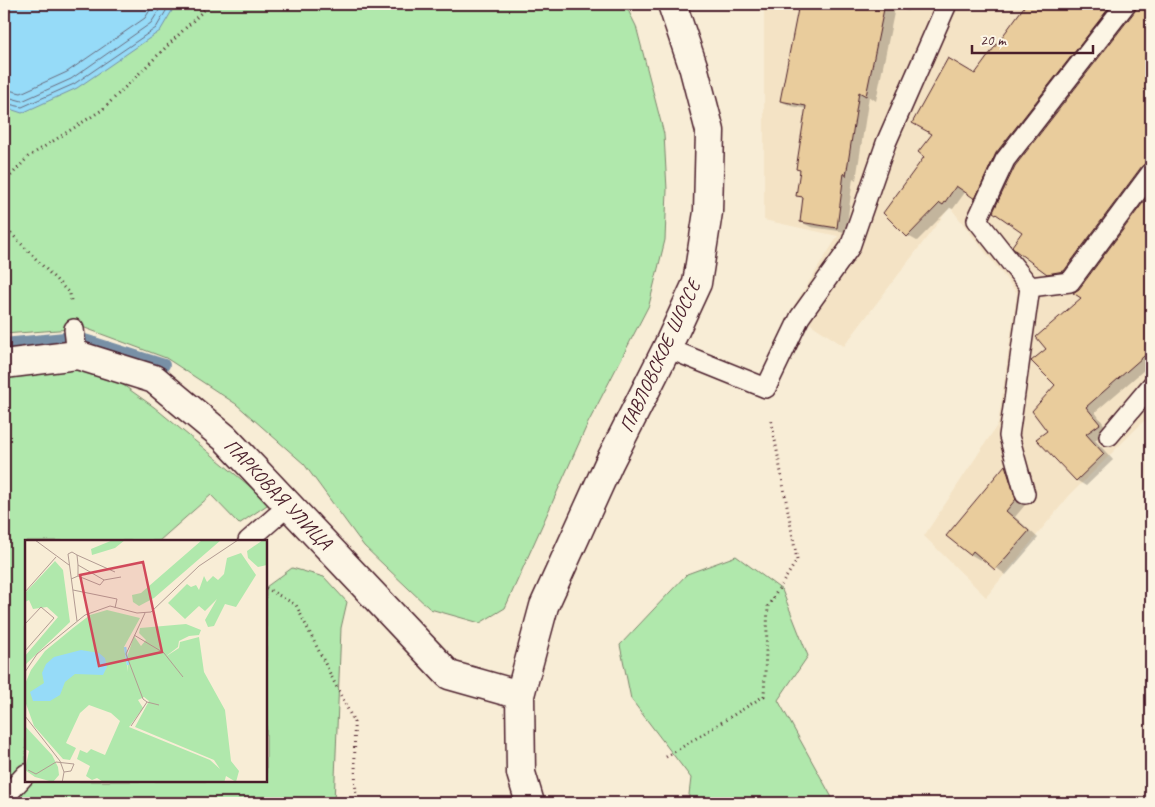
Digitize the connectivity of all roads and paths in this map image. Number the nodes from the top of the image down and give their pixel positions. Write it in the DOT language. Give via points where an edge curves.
graph roads {
  1 [pos="210,4"];
  2 [pos="672,4"];
  3 [pos="947,4"];
  4 [pos="1126,4"];
  5 [pos="1151,174"];
  6 [pos="4,183"];
  7 [pos="4,226"];
  8 [pos="1030,287"];
  9 [pos="75,342"];
  10 [pos="668,348"];
  11 [pos="4,364"];
  12 [pos="1151,386"];
  13 [pos="766,388"];
  14 [pos="1109,436"];
  15 [pos="1025,494"];
  16 [pos="289,505"];
  17 [pos="249,540"];
  18 [pos="268,589"];
  19 [pos="520,695"];
  20 [pos="666,757"];
  21 [pos="25,775"];
  22 [pos="4,798"];
  23 [pos="356,803"];
  24 [pos="530,803"];
  1 -- 6 [label="path" via="102,110 28,157"];
  2 -- 10 [label="main road, ПАВЛОВСКОЕ ШОССЕ" via="710,131 708,212 697,284"];
  3 -- 13 [label="lane" via="886,143 850,246 800,317"];
  4 -- 8 [label="lane" via="1005,160 977,220"];
  5 -- 8 [label="lane" via="1070,282"];
  7 -- 9 [label="path" via="70,294"];
  8 -- 15 [label="lane" via="1009,436"];
  9 -- 11 [label="main road, ПАРКОВАЯ УЛИЦА"];
  9 -- 16 [label="main road, ПАРКОВАЯ УЛИЦА" via="154,379 225,438"];
  10 -- 13 [label="lane"];
  10 -- 19 [label="main road, ПАВЛОВСКОЕ ШОССЕ" via="609,462 544,606"];
  12 -- 14 [label="lane"];
  13 -- 20 [label="path" via="797,560 768,606 764,696"];
  16 -- 17 [label="lane"];
  16 -- 19 [label="main road, ПАРКОВАЯ УЛИЦА" via="449,675"];
  18 -- 23 [label="path" via="296,605 354,722"];
  19 -- 24 [label="main road, ПАВЛОВСКОЕ ШОССЕ" via="521,773"];
  21 -- 22 [label="lane"];
}
